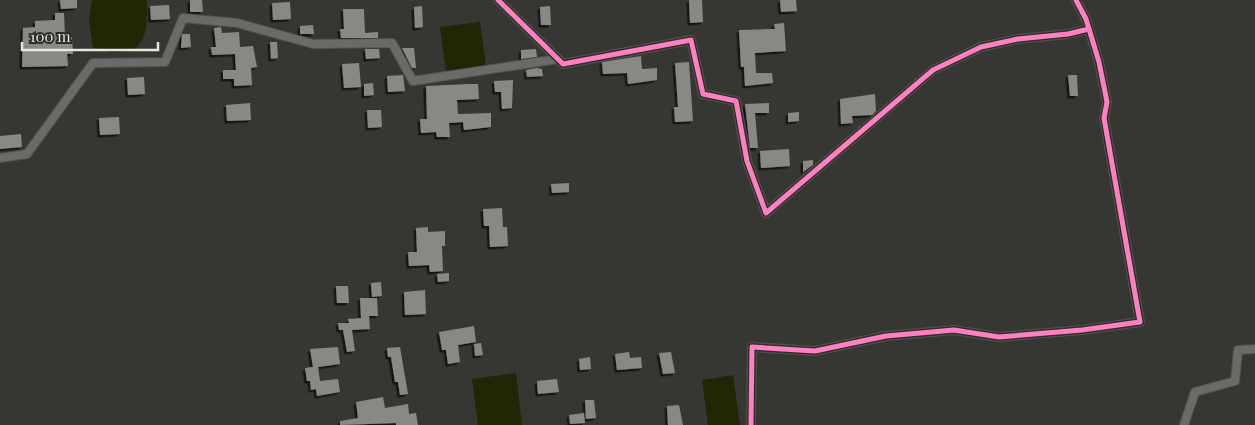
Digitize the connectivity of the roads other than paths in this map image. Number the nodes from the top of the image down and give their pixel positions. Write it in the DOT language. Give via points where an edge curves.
graph roads {
  1 [pos="498,0"];
  2 [pos="1076,0"];
  3 [pos="1089,29"];
  4 [pos="558,59"];
  5 [pos="0,158"];
  6 [pos="1255,349"];
  7 [pos="751,425"];
  8 [pos="1184,425"];
  1 -- 4 [label="street"];
  2 -- 3 [label="street"];
  3 -- 4 [label="street" via="981,47 932,70 766,213 747,161 736,100 703,94 691,40 564,64"];
  3 -- 7 [label="street" via="1108,102 1104,118 1140,322 999,338 954,330 886,336 815,351 752,347"];
  4 -- 5 [label="street" via="413,81 392,43 313,44 237,23 183,18 165,62 93,63 27,154"];
  6 -- 8 [label="street" via="1238,350 1235,381 1195,392"];
}
